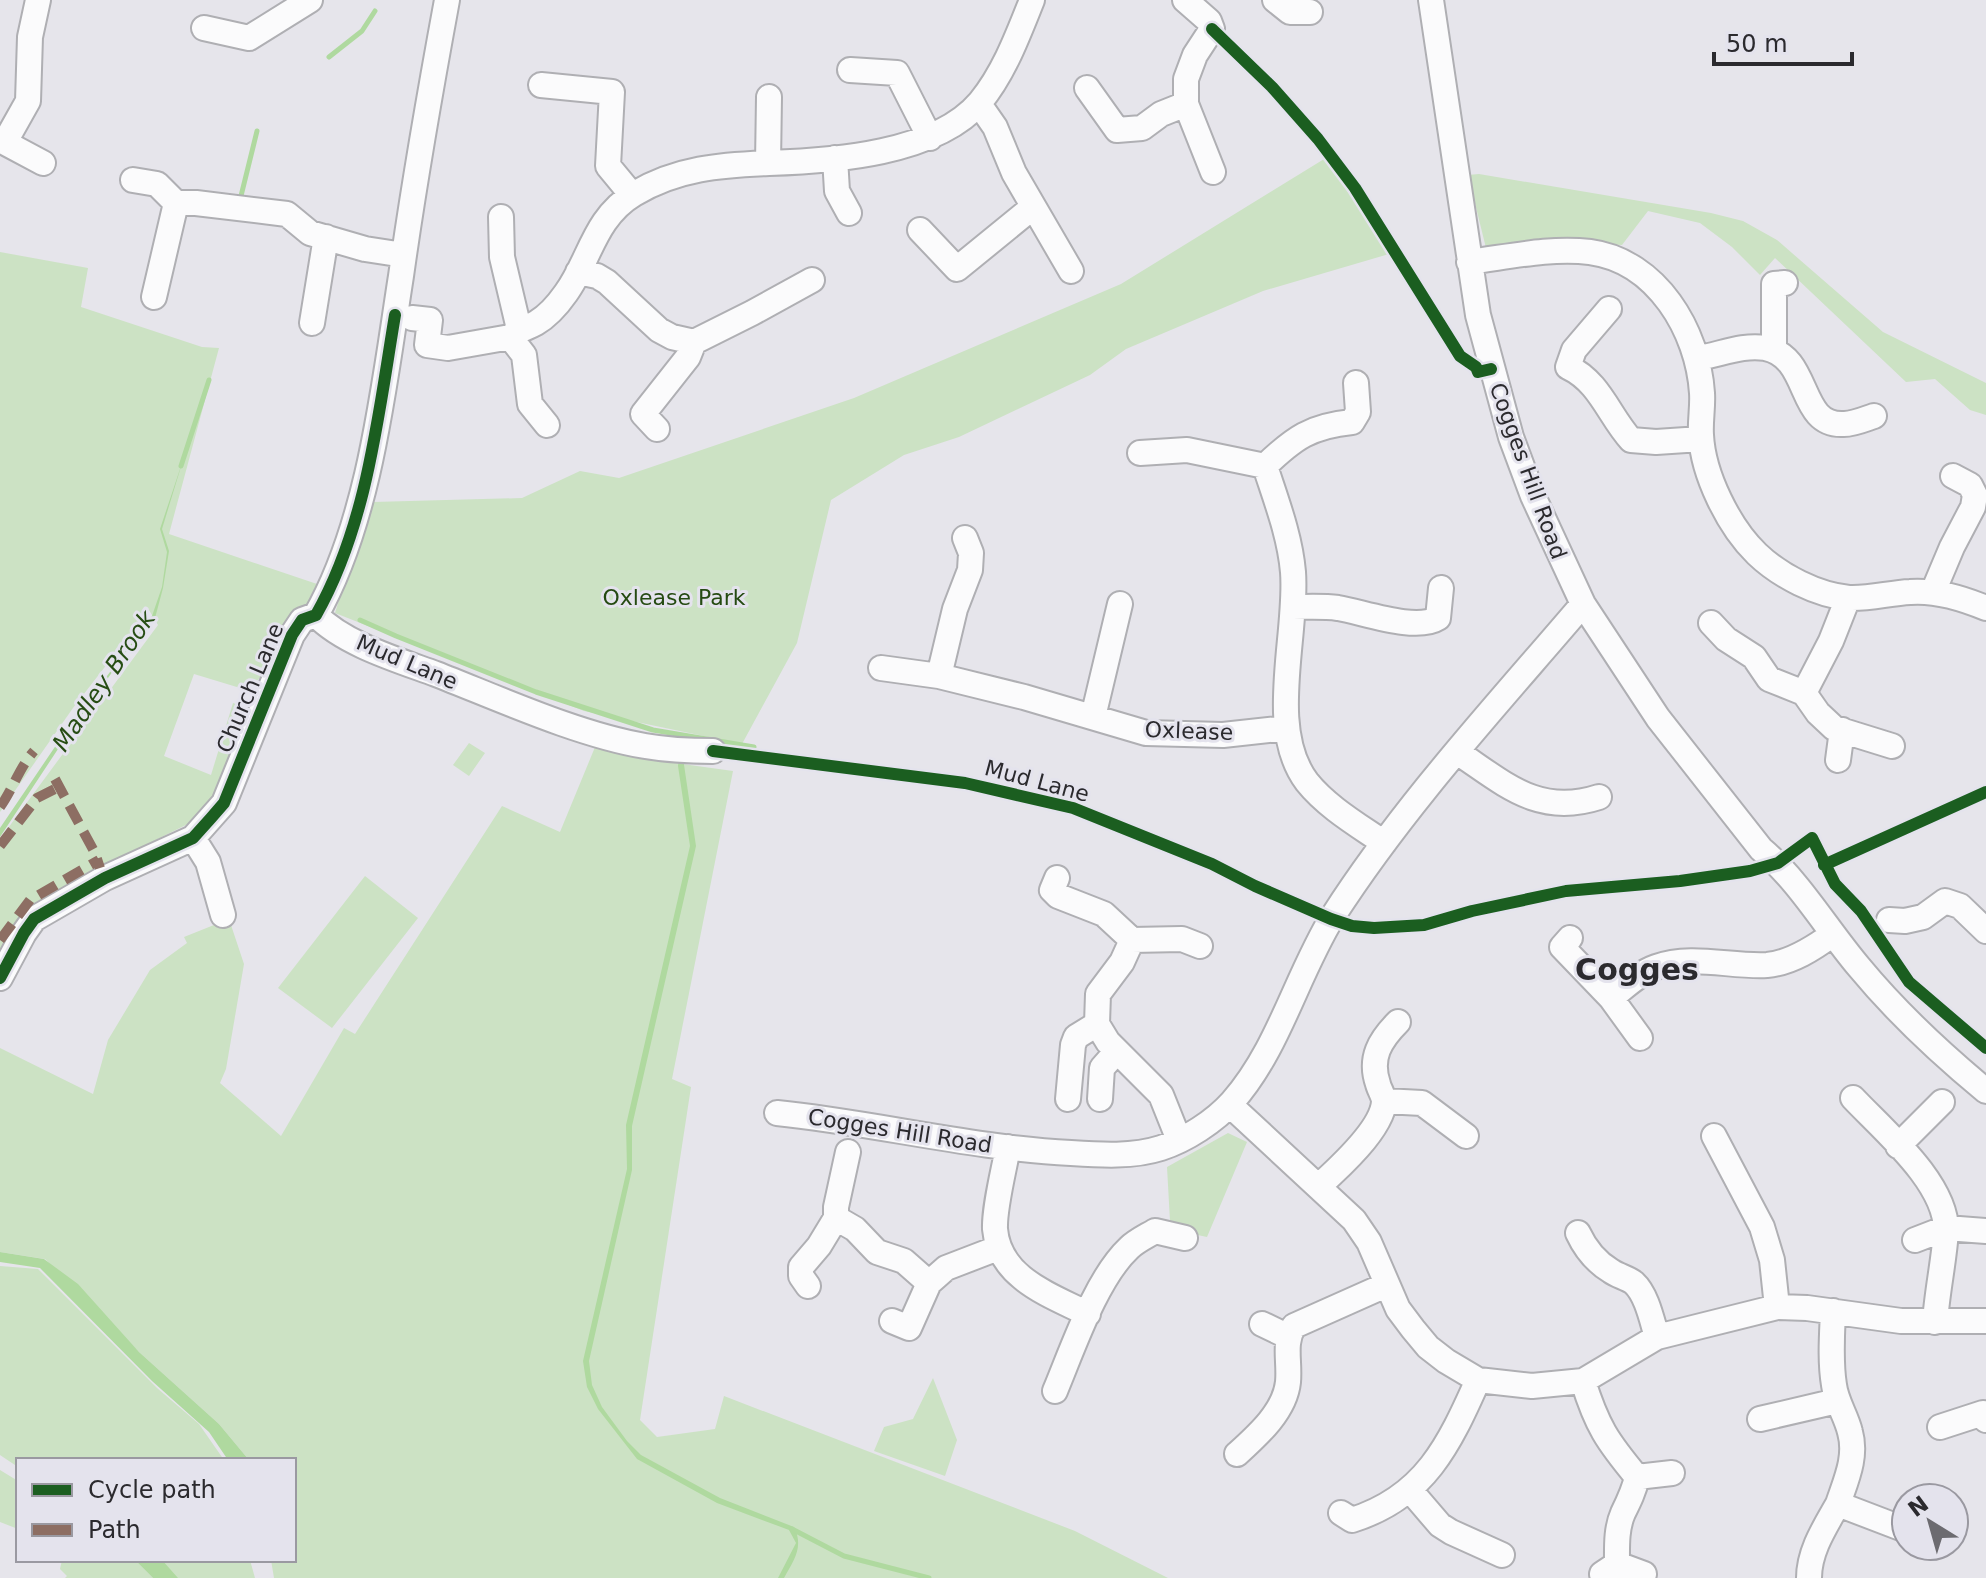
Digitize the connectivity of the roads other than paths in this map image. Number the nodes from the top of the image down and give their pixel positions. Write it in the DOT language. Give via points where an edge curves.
graph roads {
  1 [pos="38,0"];
  2 [pos="310,0"];
  3 [pos="447,0"];
  4 [pos="1185,0"];
  5 [pos="1275,0"];
  6 [pos="1431,0"];
  7 [pos="1030,1"];
  8 [pos="1310,12"];
  9 [pos="204,28"];
  10 [pos="850,70"];
  11 [pos="541,85"];
  12 [pos="1087,88"];
  13 [pos="769,97"];
  14 [pos="979,104"];
  15 [pos="1186,104"];
  16 [pos="930,138"];
  17 [pos="2,141"];
  18 [pos="835,158"];
  19 [pos="43,163"];
  20 [pos="768,163"];
  21 [pos="1213,172"];
  22 [pos="133,180"];
  23 [pos="632,195"];
  24 [pos="176,203"];
  25 [pos="1033,207"];
  26 [pos="849,213"];
  27 [pos="501,217"];
  28 [pos="920,230"];
  29 [pos="326,237"];
  30 [pos="404,255"];
  31 [pos="1469,262"];
  32 [pos="1071,271"];
  33 [pos="578,272"];
  34 [pos="812,280"];
  35 [pos="1785,283"];
  36 [pos="154,297"];
  37 [pos="1609,309"];
  38 [pos="421,319"];
  39 [pos="312,323"];
  40 [pos="515,333"];
  41 [pos="694,342"];
  42 [pos="1774,350"];
  43 [pos="1698,358"];
  44 [pos="1356,383"];
  45 [pos="1874,416"];
  46 [pos="547,425"];
  47 [pos="657,429"];
  48 [pos="1701,439"];
  49 [pos="1140,453"];
  50 [pos="1265,466"];
  51 [pos="1953,476"];
  52 [pos="965,538"];
  53 [pos="1441,588"];
  54 [pos="1933,592"];
  55 [pos="1848,598"];
  56 [pos="1120,604"];
  57 [pos="1583,604"];
  58 [pos="1293,607"];
  59 [pos="1986,608"];
  60 [pos="316,615"];
  61 [pos="1711,623"];
  62 [pos="881,668"];
  63 [pos="939,676"];
  64 [pos="1804,693"];
  65 [pos="1093,717"];
  66 [pos="1287,728"];
  67 [pos="1842,730"];
  68 [pos="1892,746"];
  69 [pos="713,751"];
  70 [pos="1457,752"];
  71 [pos="1838,760"];
  72 [pos="1599,797"];
  73 [pos="193,838"];
  74 [pos="1384,843"];
  75 [pos="1057,878"];
  76 [pos="223,915"];
  77 [pos="1889,920"];
  78 [pos="1986,931"];
  79 [pos="1833,934"];
  80 [pos="1570,938"];
  81 [pos="1132,940"];
  82 [pos="1200,946"];
  83 [pos="0,978"];
  84 [pos="1611,998"];
  85 [pos="1398,1022"];
  86 [pos="1097,1024"];
  87 [pos="1640,1038"];
  88 [pos="1109,1060"];
  89 [pos="1070,1066"];
  90 [pos="1986,1091"];
  91 [pos="1853,1098"];
  92 [pos="1068,1099"];
  93 [pos="1100,1099"];
  94 [pos="1384,1101"];
  95 [pos="1942,1102"];
  96 [pos="1230,1105"];
  97 [pos="785,1114"];
  98 [pos="1466,1136"];
  99 [pos="1714,1136"];
  100 [pos="1179,1140"];
  101 [pos="1898,1146"];
  102 [pos="1008,1147"];
  103 [pos="848,1152"];
  104 [pos="1319,1186"];
  105 [pos="836,1218"];
  106 [pos="1946,1228"];
  107 [pos="1986,1231"];
  108 [pos="1578,1233"];
  109 [pos="1185,1238"];
  110 [pos="1915,1240"];
  111 [pos="998,1248"];
  112 [pos="929,1283"];
  113 [pos="1386,1285"];
  114 [pos="808,1286"];
  115 [pos="1777,1307"];
  116 [pos="1833,1311"];
  117 [pos="1088,1314"];
  118 [pos="1986,1321"];
  119 [pos="1935,1322"];
  120 [pos="1262,1324"];
  121 [pos="909,1328"];
  122 [pos="1287,1336"];
  123 [pos="1657,1337"];
  124 [pos="1478,1380"];
  125 [pos="1583,1381"];
  126 [pos="1055,1391"];
  127 [pos="1837,1401"];
  128 [pos="1760,1419"];
  129 [pos="1986,1420"];
  130 [pos="1940,1427"];
  131 [pos="1234,1454"];
  132 [pos="1672,1473"];
  133 [pos="1637,1477"];
  134 [pos="1410,1490"];
  135 [pos="1838,1504"];
  136 [pos="1341,1513"];
  137 [pos="1890,1524"];
  138 [pos="1487,1557"];
  139 [pos="1644,1574"];
  140 [pos="1809,1578"];
  1 -- 17 [label="street" via="30,37 28,101"];
  2 -- 9 [label="street" via="249,38"];
  3 -- 30 [label="street, Church Lane"];
  4 -- 15 [label="street" via="1212,29 1186,79"];
  5 -- 8 [label="street" via="1290,12"];
  6 -- 31 [label="street, Cogges Hill Road"];
  7 -- 14 [label="street" via="1008,58"];
  10 -- 16 [label="street" via="897,73"];
  11 -- 23 [label="street" via="616,81 608,166"];
  12 -- 15 [label="street" via="1117,130 1142,128"];
  13 -- 20 [label="street"];
  14 -- 16 [label="street"];
  14 -- 25 [label="street"];
  15 -- 21 [label="street"];
  16 -- 18 [label="street"];
  17 -- 19 [label="street"];
  18 -- 20 [label="street"];
  18 -- 26 [label="street" via="837,191"];
  20 -- 23 [label="street" via="683,172"];
  22 -- 24 [label="street" via="157,184"];
  23 -- 33 [label="street" via="600,228"];
  24 -- 29 [label="street" via="287,214 310,233"];
  24 -- 36 [label="street"];
  25 -- 28 [label="street" via="957,269"];
  25 -- 32 [label="street"];
  27 -- 40 [label="street"];
  29 -- 30 [label="street"];
  29 -- 39 [label="street"];
  30 -- 60 [label="street, Church Lane" via="374,443 342,561"];
  31 -- 43 [label="street" via="1550,253 1605,255 1626,264 1666,297"];
  31 -- 57 [label="street, Cogges Hill Road" via="1511,437"];
  33 -- 40 [label="street" via="549,313"];
  33 -- 41 [label="street" via="607,282 659,330"];
  34 -- 41 [label="street"];
  35 -- 42 [label="street" via="1774,284"];
  37 -- 48 [label="street" via="1574,350 1568,367 1597,390 1631,440"];
  38 -- 40 [label="street" via="427,345 448,348"];
  40 -- 46 [label="street" via="524,355 530,404"];
  41 -- 47 [label="street" via="643,414"];
  42 -- 43 [label="street" via="1750,346"];
  42 -- 45 [label="street" via="1797,369 1807,399 1828,421 1843,425"];
  43 -- 48 [label="street"];
  44 -- 50 [label="street" via="1358,412 1352,422 1306,432"];
  48 -- 55 [label="street" via="1712,481 1745,541 1792,578"];
  49 -- 50 [label="street" via="1187,450"];
  50 -- 58 [label="street" via="1285,530"];
  51 -- 54 [label="street" via="1970,485 1973,507"];
  52 -- 63 [label="street" via="970,570"];
  53 -- 58 [label="street" via="1438,618 1427,622 1338,608"];
  54 -- 55 [label="street"];
  54 -- 59 [label="street"];
  55 -- 64 [label="street"];
  56 -- 65 [label="street"];
  57 -- 70 [label="street, Cogges Hill Road"];
  57 -- 79 [label="street" via="1658,718"];
  58 -- 66 [label="street"];
  60 -- 69 [label="street, Mud Lane" via="329,629 397,659 587,731 644,746"];
  60 -- 73 [label="street, Church Lane" via="302,620 292,635 224,803"];
  61 -- 64 [label="street" via="1754,657 1769,679"];
  62 -- 63 [label="street, Oxlease"];
  63 -- 65 [label="street, Oxlease"];
  64 -- 67 [label="street" via="1818,713"];
  65 -- 66 [label="street, Oxlease" via="1146,733 1174,735"];
  66 -- 74 [label="street" via="1305,779"];
  67 -- 68 [label="street"];
  67 -- 71 [label="street"];
  70 -- 72 [label="street" via="1523,795 1556,803"];
  70 -- 74 [label="street, Cogges Hill Road"];
  73 -- 76 [label="street" via="208,862"];
  73 -- 83 [label="street, Church Lane" via="105,878 34,919"];
  74 -- 96 [label="street, Cogges Hill Road" via="1331,919 1263,1056"];
  75 -- 81 [label="street" via="1052,890 1058,896 1104,914"];
  77 -- 78 [label="street" via="1923,917 1945,901 1960,906"];
  79 -- 84 [label="street" via="1777,963 1710,960 1658,966"];
  79 -- 90 [label="street" via="1902,1017"];
  80 -- 84 [label="street" via="1562,947"];
  81 -- 82 [label="street" via="1161,937"];
  81 -- 86 [label="street" via="1098,994"];
  84 -- 87 [label="street"];
  85 -- 94 [label="street" via="1375,1056"];
  86 -- 88 [label="street"];
  86 -- 89 [label="street" via="1076,1037"];
  88 -- 89 [label="street"];
  88 -- 93 [label="street"];
  88 -- 100 [label="street" via="1161,1095"];
  89 -- 92 [label="street"];
  91 -- 101 [label="street"];
  94 -- 98 [label="street" via="1422,1103"];
  94 -- 104 [label="street" via="1375,1124"];
  95 -- 101 [label="street"];
  96 -- 100 [label="street, Cogges Hill Road"];
  96 -- 104 [label="street"];
  97 -- 102 [label="street, Cogges Hill Road"];
  99 -- 115 [label="street" via="1762,1227"];
  100 -- 102 [label="street, Cogges Hill Road" via="1114,1155"];
  101 -- 106 [label="street" via="1935,1193"];
  102 -- 111 [label="street, Cogges Hill Road" via="995,1226"];
  103 -- 105 [label="street, Cogges Hill Road"];
  104 -- 113 [label="street" via="1369,1242"];
  105 -- 112 [label="street" via="877,1252 904,1261"];
  105 -- 114 [label="street, Cogges Hill Road" via="801,1267"];
  106 -- 107 [label="street"];
  106 -- 110 [label="street"];
  106 -- 119 [label="street"];
  108 -- 123 [label="street" via="1597,1261 1635,1284"];
  109 -- 117 [label="street" via="1155,1231 1130,1246 1113,1265"];
  111 -- 112 [label="street" via="946,1268"];
  111 -- 117 [label="street" via="1021,1278"];
  112 -- 121 [label="street"];
  113 -- 122 [label="street" via="1294,1326"];
  113 -- 124 [label="street" via="1428,1347"];
  115 -- 116 [label="street"];
  115 -- 123 [label="street"];
  116 -- 119 [label="street"];
  116 -- 127 [label="street"];
  117 -- 126 [label="street"];
  118 -- 119 [label="street"];
  120 -- 122 [label="street"];
  122 -- 131 [label="street" via="1284,1400 1260,1433"];
  123 -- 125 [label="street"];
  124 -- 125 [label="street" via="1532,1386"];
  124 -- 134 [label="street" via="1458,1425 1428,1473"];
  125 -- 133 [label="street" via="1606,1439"];
  127 -- 128 [label="street"];
  127 -- 135 [label="street" via="1852,1451"];
  129 -- 130 [label="street" via="1983,1413"];
  132 -- 133 [label="street"];
  133 -- 139 [label="street" via="1609,1569"];
  134 -- 136 [label="street" via="1352,1520"];
  134 -- 138 [label="street" via="1440,1525"];
  135 -- 137 [label="street"];
  135 -- 140 [label="street" via="1815,1548"];
}
